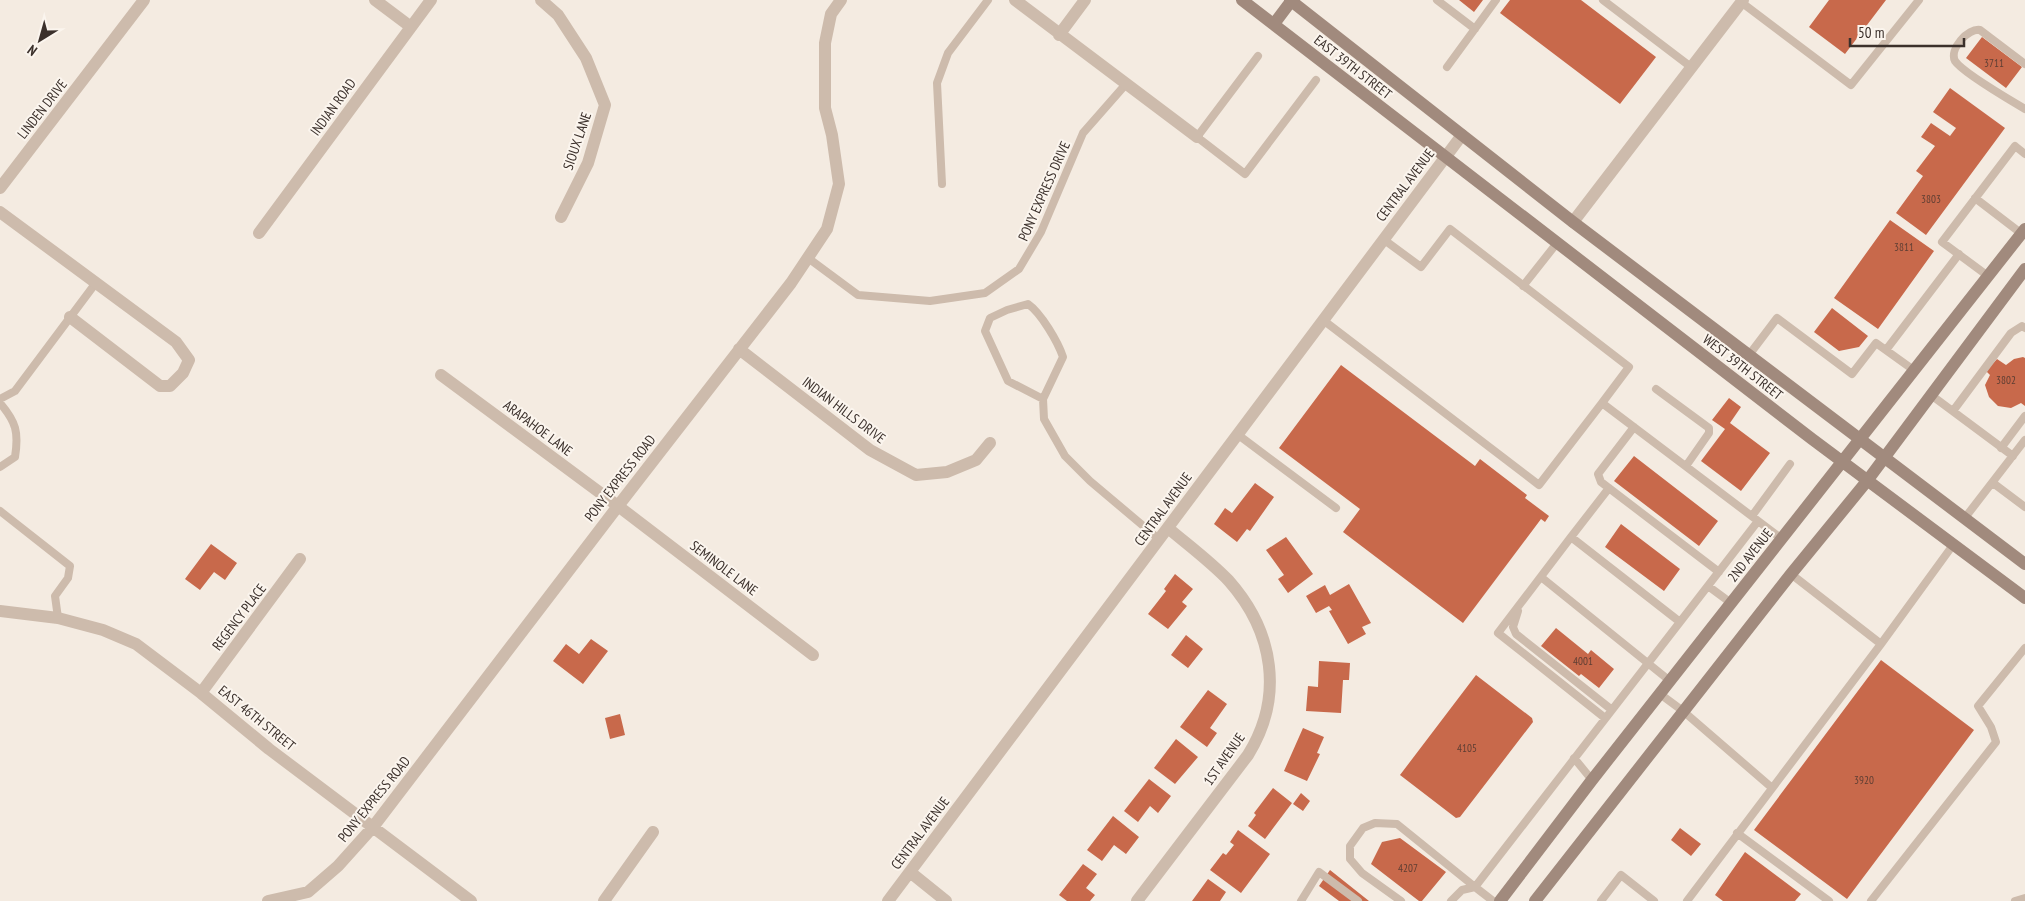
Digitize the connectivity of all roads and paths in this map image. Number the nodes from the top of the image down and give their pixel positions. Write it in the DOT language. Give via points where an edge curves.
graph roads {
  1 [pos="144,0"];
  2 [pos="375,0"];
  3 [pos="431,0"];
  4 [pos="541,0"];
  5 [pos="842,0"];
  6 [pos="988,0"];
  7 [pos="1015,0"];
  8 [pos="1085,0"];
  9 [pos="1242,0"];
  10 [pos="1291,0"];
  11 [pos="1437,0"];
  12 [pos="1496,0"];
  13 [pos="1603,0"];
  14 [pos="1919,0"];
  15 [pos="1742,1"];
  16 [pos="1274,24"];
  17 [pos="411,27"];
  18 [pos="1475,29"];
  19 [pos="1059,35"];
  20 [pos="1258,56"];
  21 [pos="2025,64"];
  22 [pos="1447,66"];
  23 [pos="1691,67"];
  24 [pos="1316,80"];
  25 [pos="1126,84"];
  26 [pos="2025,109"];
  27 [pos="1462,135"];
  28 [pos="1197,137"];
  29 [pos="2025,154"];
  30 [pos="1445,157"];
  31 [pos="942,184"];
  32 [pos="0,188"];
  33 [pos="1975,198"];
  34 [pos="0,212"];
  35 [pos="561,217"];
  36 [pos="1573,222"];
  37 [pos="2023,231"];
  38 [pos="259,233"];
  39 [pos="1383,239"];
  40 [pos="1557,243"];
  41 [pos="1958,254"];
  42 [pos="808,258"];
  43 [pos="2025,269"];
  44 [pos="1988,276"];
  45 [pos="95,284"];
  46 [pos="1523,286"];
  47 [pos="70,317"];
  48 [pos="1323,320"];
  49 [pos="2025,328"];
  50 [pos="739,349"];
  51 [pos="1886,350"];
  52 [pos="1749,355"];
  53 [pos="1915,371"];
  54 [pos="441,375"];
  55 [pos="1656,389"];
  56 [pos="1931,395"];
  57 [pos="1043,398"];
  58 [pos="0,399"];
  59 [pos="0,403"];
  60 [pos="1602,403"];
  61 [pos="1953,411"];
  62 [pos="2025,416"];
  63 [pos="1634,427"];
  64 [pos="1236,434"];
  65 [pos="1861,440"];
  66 [pos="2025,440"];
  67 [pos="990,444"];
  68 [pos="2001,448"];
  69 [pos="2013,456"];
  70 [pos="1884,458"];
  71 [pos="1843,462"];
  72 [pos="1790,464"];
  73 [pos="1686,466"];
  74 [pos="0,468"];
  75 [pos="1867,480"];
  76 [pos="1993,483"];
  77 [pos="1609,488"];
  78 [pos="618,506"];
  79 [pos="2025,507"];
  80 [pos="1336,508"];
  81 [pos="0,511"];
  82 [pos="1755,518"];
  83 [pos="1964,518"];
  84 [pos="1168,528"];
  85 [pos="1571,537"];
  86 [pos="1782,539"];
  87 [pos="1160,540"];
  88 [pos="1953,545"];
  89 [pos="300,559"];
  90 [pos="2025,564"];
  91 [pos="1719,572"];
  92 [pos="1791,574"];
  93 [pos="1541,577"];
  94 [pos="1708,586"];
  95 [pos="2025,598"];
  96 [pos="1522,602"];
  97 [pos="1731,603"];
  98 [pos="0,612"];
  99 [pos="58,618"];
  100 [pos="1680,622"];
  101 [pos="1880,644"];
  102 [pos="2025,648"];
  103 [pos="813,654"];
  104 [pos="1648,663"];
  105 [pos="1670,681"];
  106 [pos="201,692"];
  107 [pos="1660,694"];
  108 [pos="1612,710"];
  109 [pos="1683,711"];
  110 [pos="1605,718"];
  111 [pos="1574,758"];
  112 [pos="1592,780"];
  113 [pos="1772,787"];
  114 [pos="373,827"];
  115 [pos="654,832"];
  116 [pos="1737,833"];
  117 [pos="910,872"];
  118 [pos="1475,887"];
  119 [pos="2025,898"];
  120 [pos="268,901"];
  121 [pos="471,901"];
  122 [pos="604,901"];
  123 [pos="888,901"];
  124 [pos="946,901"];
  125 [pos="1137,901"];
  126 [pos="1301,901"];
  127 [pos="1358,901"];
  128 [pos="1401,901"];
  129 [pos="1451,901"];
  130 [pos="1493,901"];
  131 [pos="1500,901"];
  132 [pos="1535,901"];
  133 [pos="1601,901"];
  134 [pos="1654,901"];
  135 [pos="1687,901"];
  136 [pos="1829,901"];
  137 [pos="1871,901"];
  138 [pos="2015,901"];
  1 -- 32 [label="street, LINDEN DRIVE"];
  2 -- 17 [label="street"];
  3 -- 17 [label="street, INDIAN ROAD"];
  4 -- 35 [label="street, SIOUX LANE" via="558,16 586,58 605,105 588,163"];
  5 -- 42 [label="street, PONY EXPRESS ROAD" via="831,14 826,43 826,108 839,184 827,228"];
  6 -- 31 [label="lane" via="948,53 937,83"];
  7 -- 19 [label="street"];
  8 -- 19 [label="street"];
  9 -- 16 [label="main road, EAST 39TH STREET"];
  10 -- 16 [label="main road"];
  10 -- 27 [label="main road, EAST 39TH STREET"];
  11 -- 18 [label="lane"];
  12 -- 18 [label="lane"];
  13 -- 23 [label="lane"];
  14 -- 15 [label="lane" via="1851,84"];
  15 -- 23 [label="street"];
  16 -- 30 [label="main road, EAST 39TH STREET"];
  17 -- 38 [label="street, INDIAN ROAD"];
  18 -- 22 [label="lane"];
  19 -- 25 [label="street"];
  20 -- 28 [label="lane"];
  21 -- 26 [label="lane" via="1975,29 1966,33 1954,53 1962,68"];
  23 -- 36 [label="street"];
  24 -- 28 [label="lane" via="1245,174"];
  25 -- 28 [label="street"];
  25 -- 42 [label="lane, PONY EXPRESS DRIVE" via="1083,133 1042,232 1019,270 985,293 930,301 858,296"];
  27 -- 30 [label="street, CENTRAL AVENUE"];
  27 -- 36 [label="main road, WEST 39TH STREET"];
  29 -- 33 [label="lane" via="2015,146"];
  30 -- 39 [label="street, CENTRAL AVENUE"];
  30 -- 40 [label="main road, WEST 39TH STREET"];
  33 -- 37 [label="lane"];
  33 -- 41 [label="lane" via="1942,242"];
  34 -- 45 [label="street"];
  36 -- 52 [label="main road, WEST 39TH STREET"];
  37 -- 44 [label="main road, 2ND AVENUE"];
  39 -- 46 [label="lane" via="1421,267 1450,229"];
  39 -- 48 [label="street, CENTRAL AVENUE"];
  40 -- 46 [label="lane"];
  40 -- 71 [label="main road, WEST 39TH STREET"];
  41 -- 44 [label="lane"];
  41 -- 51 [label="lane"];
  42 -- 50 [label="street, PONY EXPRESS ROAD"];
  43 -- 56 [label="main road"];
  44 -- 53 [label="main road, 2ND AVENUE"];
  45 -- 47 [label="lane"];
  45 -- 47 [label="street" via="176,342 189,360 183,372 170,386 160,386"];
  46 -- 60 [label="lane" via="1630,367"];
  47 -- 58 [label="lane" via="14,391"];
  48 -- 60 [label="lane" via="1539,485"];
  48 -- 64 [label="street, CENTRAL AVENUE"];
  49 -- 61 [label="lane" via="2022,326 2011,333"];
  50 -- 67 [label="street, INDIAN HILLS DRIVE" via="870,450 916,475 947,472 976,460"];
  50 -- 78 [label="street, PONY EXPRESS ROAD"];
  51 -- 52 [label="lane" via="1876,343 1852,374 1777,318"];
  51 -- 53 [label="lane"];
  52 -- 65 [label="main road, WEST 39TH STREET"];
  53 -- 65 [label="main road, 2ND AVENUE"];
  54 -- 78 [label="street, ARAPAHOE LANE"];
  55 -- 73 [label="lane" via="1709,428 1709,433"];
  56 -- 61 [label="lane"];
  56 -- 70 [label="main road"];
  57 -- 57 [label="lane" via="1063,358 1058,343 1028,304 990,318 985,331 1008,381"];
  57 -- 87 [label="lane" via="1044,419 1065,456"];
  59 -- 74 [label="lane" via="12,417 18,437 14,456"];
  60 -- 63 [label="lane"];
  61 -- 68 [label="lane"];
  62 -- 68 [label="lane"];
  63 -- 73 [label="lane"];
  63 -- 77 [label="lane" via="1598,474 1601,482"];
  64 -- 80 [label="lane"];
  64 -- 84 [label="street, CENTRAL AVENUE"];
  65 -- 70 [label="main road, WEST 39TH STREET"];
  65 -- 71 [label="main road, 2ND AVENUE"];
  66 -- 69 [label="lane"];
  68 -- 69 [label="lane"];
  69 -- 76 [label="lane"];
  70 -- 75 [label="main road"];
  70 -- 83 [label="main road, WEST 39TH STREET"];
  71 -- 75 [label="main road, WEST 39TH STREET"];
  71 -- 86 [label="main road, 2ND AVENUE"];
  72 -- 82 [label="lane"];
  73 -- 82 [label="lane"];
  75 -- 88 [label="main road, WEST 39TH STREET"];
  75 -- 92 [label="main road"];
  76 -- 79 [label="lane"];
  76 -- 83 [label="lane"];
  77 -- 85 [label="lane"];
  77 -- 91 [label="lane"];
  78 -- 103 [label="street, SEMINOLE LANE"];
  78 -- 114 [label="street, PONY EXPRESS ROAD"];
  81 -- 99 [label="lane" via="70,566 68,578 55,596"];
  82 -- 86 [label="lane"];
  82 -- 91 [label="lane"];
  83 -- 90 [label="main road, WEST 39TH STREET"];
  84 -- 87 [label="street, CENTRAL AVENUE"];
  84 -- 125 [label="street, 1ST AVENUE" via="1228,581 1250,611 1270,662 1270,695 1262,728 1252,748"];
  85 -- 93 [label="lane"];
  85 -- 100 [label="lane"];
  86 -- 97 [label="main road, 2ND AVENUE"];
  87 -- 117 [label="street, CENTRAL AVENUE"];
  88 -- 95 [label="main road, WEST 39TH STREET"];
  88 -- 101 [label="lane"];
  89 -- 106 [label="street, REGENCY PLACE"];
  91 -- 94 [label="lane"];
  92 -- 101 [label="lane"];
  92 -- 109 [label="main road"];
  93 -- 96 [label="lane"];
  93 -- 104 [label="lane"];
  94 -- 97 [label="lane"];
  94 -- 100 [label="lane"];
  96 -- 108 [label="lane" via="1513,631"];
  96 -- 110 [label="lane" via="1498,633"];
  97 -- 105 [label="main road, 2ND AVENUE"];
  98 -- 99 [label="street, EAST 46TH STREET"];
  99 -- 106 [label="street, EAST 46TH STREET" via="103,630 136,644"];
  100 -- 104 [label="lane"];
  101 -- 113 [label="lane"];
  102 -- 137 [label="lane" via="1978,706 1996,742"];
  104 -- 105 [label="lane"];
  104 -- 108 [label="lane"];
  105 -- 107 [label="main road, 2ND AVENUE"];
  106 -- 114 [label="street, EAST 46TH STREET" via="269,749"];
  107 -- 109 [label="lane"];
  107 -- 112 [label="main road, 2ND AVENUE"];
  108 -- 110 [label="lane"];
  109 -- 113 [label="lane"];
  109 -- 132 [label="main road"];
  110 -- 111 [label="lane"];
  111 -- 112 [label="lane"];
  111 -- 118 [label="lane"];
  112 -- 131 [label="main road, 2ND AVENUE"];
  113 -- 116 [label="lane"];
  114 -- 120 [label="street, PONY EXPRESS ROAD" via="338,866 308,892"];
  114 -- 121 [label="street, EAST 46TH STREET"];
  115 -- 122 [label="street"];
  116 -- 135 [label="lane"];
  116 -- 136 [label="lane"];
  117 -- 123 [label="street, CENTRAL AVENUE"];
  117 -- 124 [label="street"];
  118 -- 128 [label="lane" via="1397,824 1375,823 1363,828 1350,846 1350,860 1362,873"];
  118 -- 129 [label="lane" via="1462,890"];
  118 -- 130 [label="lane"];
  119 -- 138 [label="lane"];
  126 -- 127 [label="lane" via="1319,872"];
  133 -- 134 [label="lane" via="1621,875"];
}
